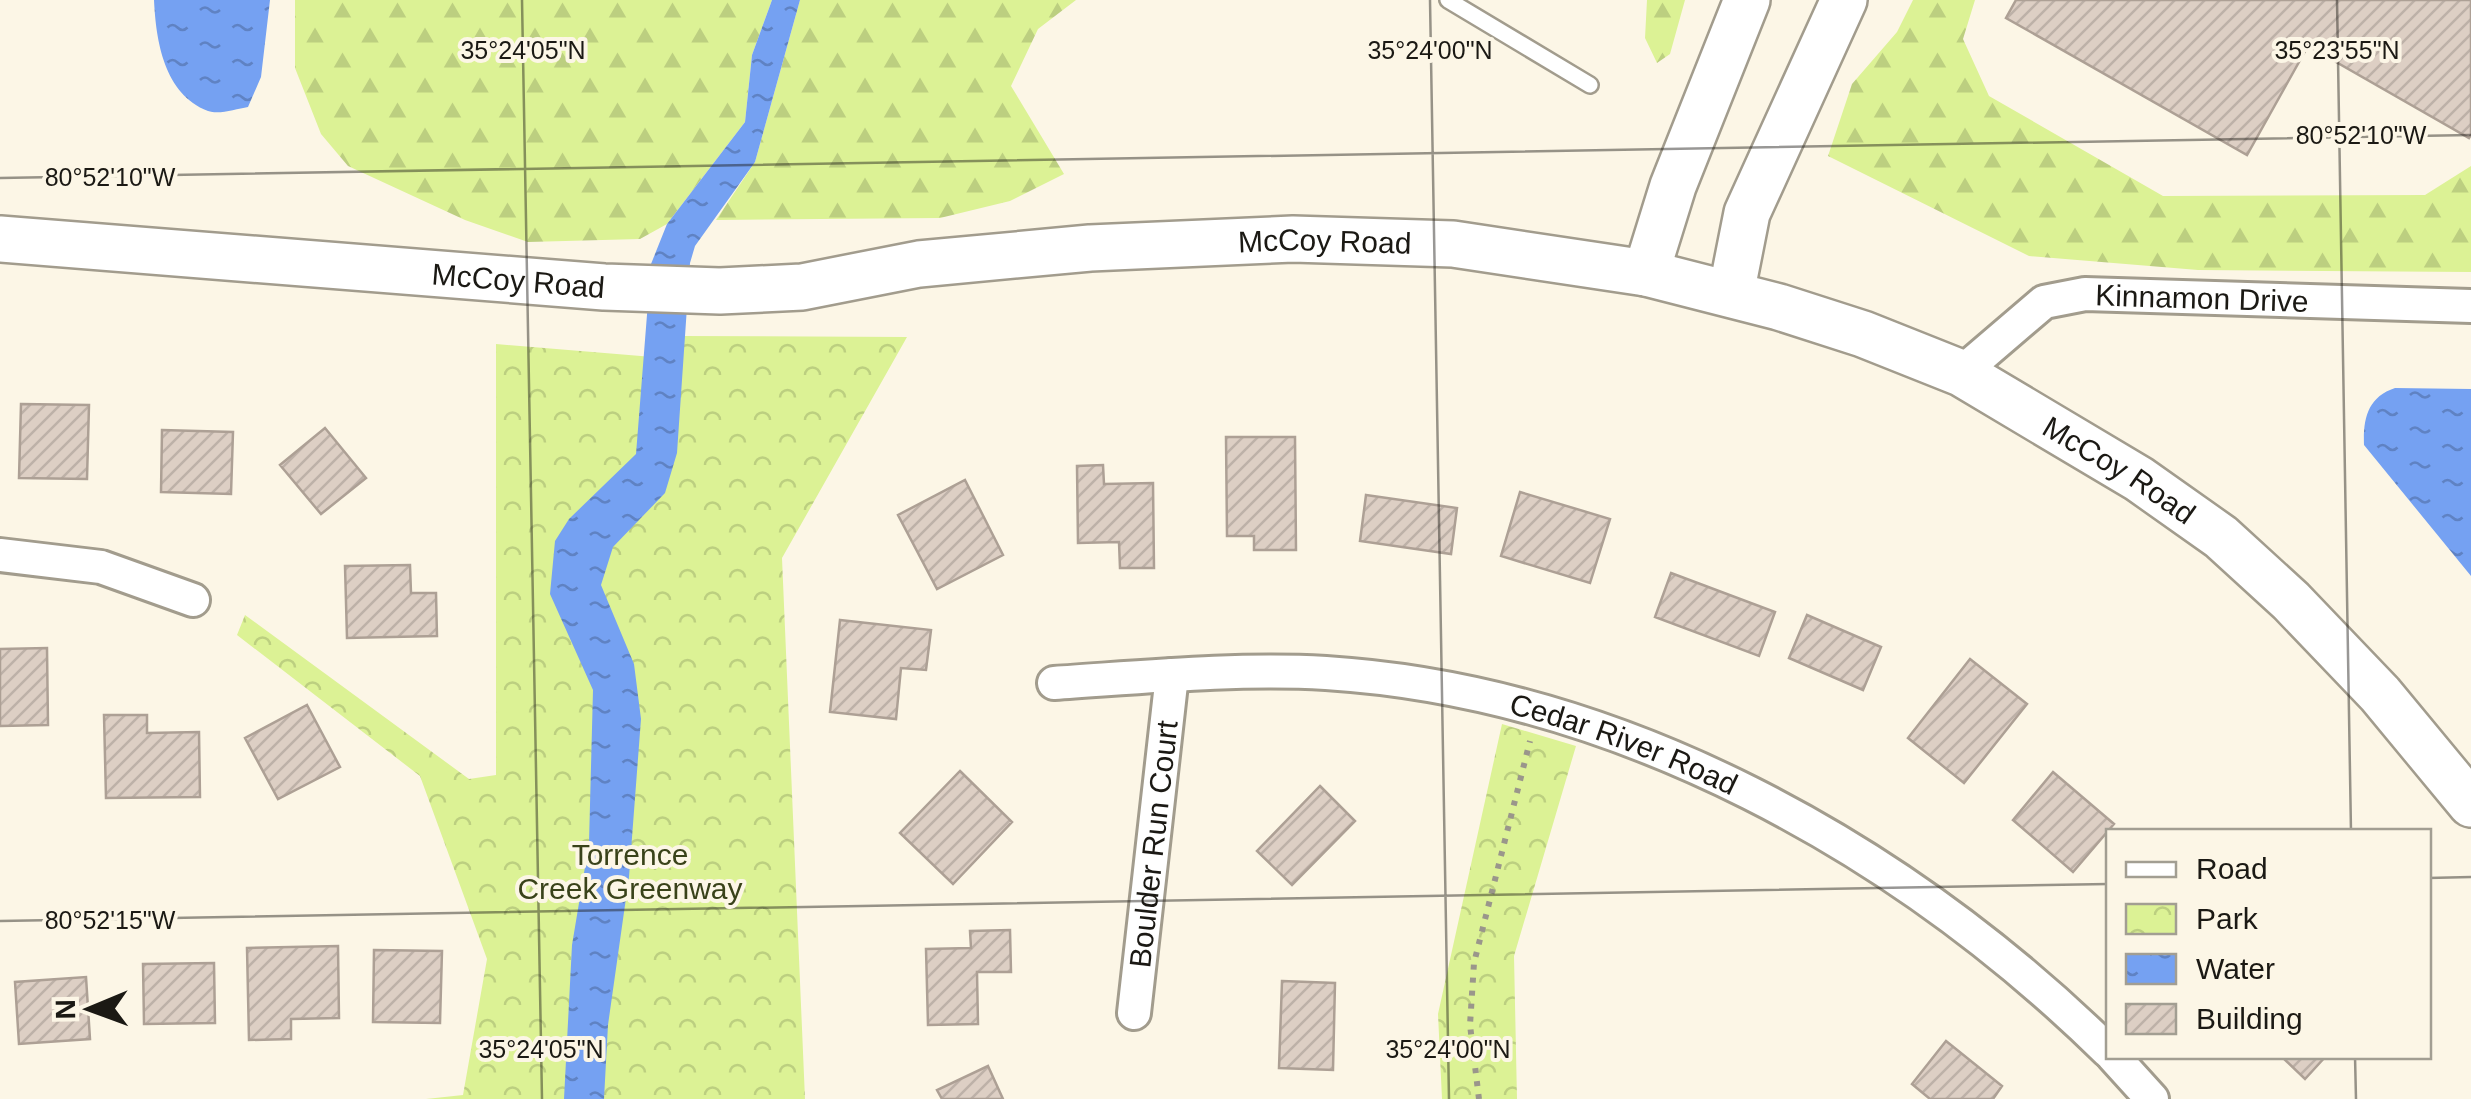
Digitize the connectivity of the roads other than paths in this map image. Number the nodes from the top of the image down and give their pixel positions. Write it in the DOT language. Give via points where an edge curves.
graph roads {
  1 [pos="1448,0"];
  2 [pos="1747,0"];
  3 [pos="1844,0"];
  4 [pos="1590,85"];
  5 [pos="0,239"];
  6 [pos="1646,274"];
  7 [pos="1731,294"];
  8 [pos="2471,306"];
  9 [pos="1961,373"];
  10 [pos="0,554"];
  11 [pos="193,600"];
  12 [pos="1172,675"];
  13 [pos="1054,683"];
  14 [pos="2471,804"];
  15 [pos="1134,1013"];
  16 [pos="2106,1049"];
  17 [pos="2116,1059"];
  18 [pos="2152,1099"];
  1 -- 4 [label="lane"];
  2 -- 6 [label="main road" via="1673,186"];
  3 -- 7 [label="main road" via="1747,213"];
  5 -- 6 [label="main road, McCoy Road" via="720,291 1090,248 1294,240 1453,244"];
  6 -- 7 [label="main road, McCoy Road"];
  7 -- 9 [label="main road, McCoy Road" via="1863,334"];
  8 -- 9 [label="street, Kinnamon Drive" via="2085,294 2044,302"];
  9 -- 14 [label="main road, McCoy Road" via="2222,536 2380,694"];
  10 -- 11 [label="street" via="100,567"];
  12 -- 13 [label="street, Cedar River Road"];
  12 -- 15 [label="street, Boulder Run Court"];
  12 -- 16 [label="street, Cedar River Road" via="1330,674 1453,690 1538,710 1660,752 1840,842 1989,944"];
  17 -- 18 [label="street, Cedar River Road"];
}
